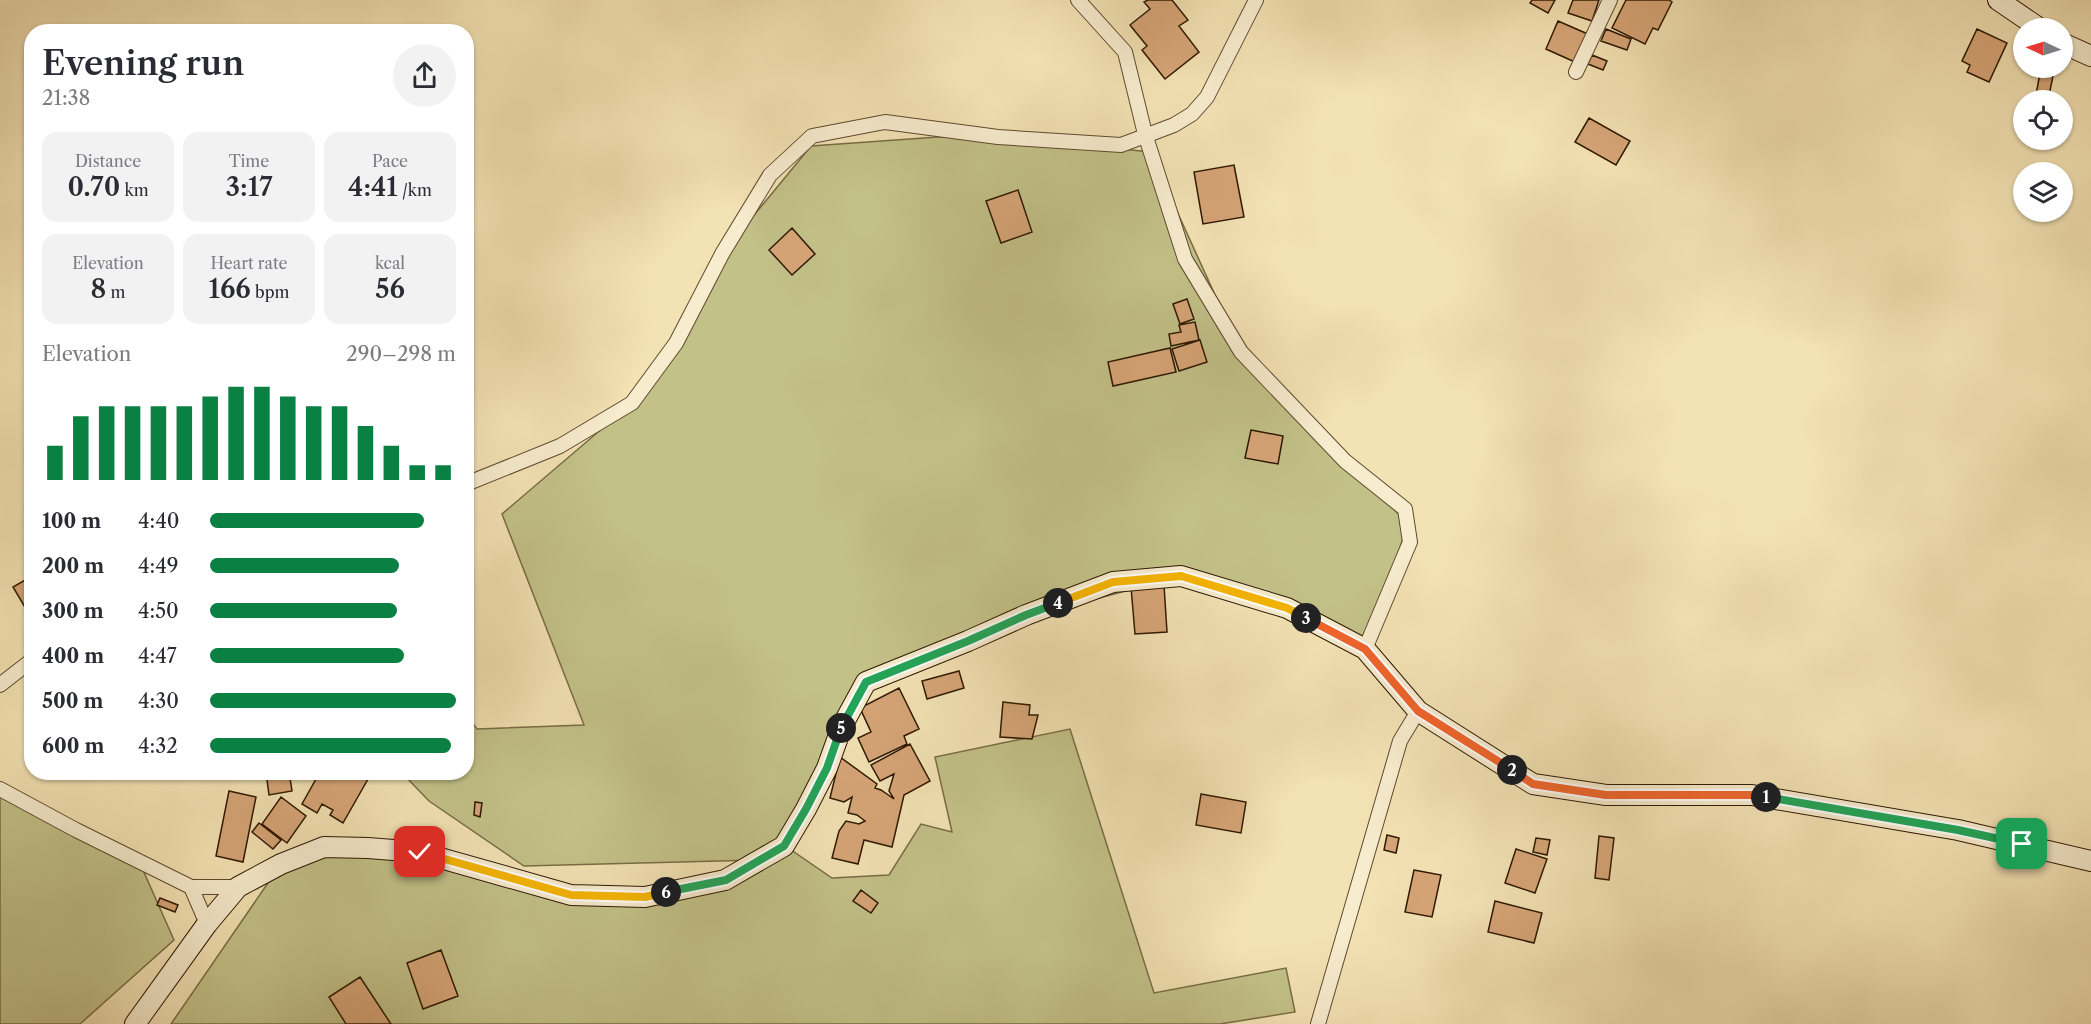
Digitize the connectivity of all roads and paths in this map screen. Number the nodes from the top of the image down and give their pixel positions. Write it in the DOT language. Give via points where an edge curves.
graph roads {
  1 [pos="1078,0"];
  2 [pos="1256,0"];
  3 [pos="1610,0"];
  4 [pos="1998,0"];
  5 [pos="2024,18"];
  6 [pos="2073,48"];
  7 [pos="2091,56"];
  8 [pos="1576,72"];
  9 [pos="1145,134"];
  10 [pos="474,481"];
  11 [pos="1365,649"];
  12 [pos="24,666"];
  13 [pos="0,685"];
  14 [pos="1418,711"];
  15 [pos="0,789"];
  16 [pos="2091,861"];
  17 [pos="191,887"];
  18 [pos="238,887"];
  19 [pos="207,924"];
  20 [pos="135,1024"];
  21 [pos="1318,1024"];
  1 -- 9 [label="street" via="1125,52"];
  2 -- 9 [label="street" via="1208,97 1174,125"];
  3 -- 8 [label="street"];
  4 -- 5 [label="street"];
  6 -- 7 [label="street"];
  9 -- 10 [label="street" via="1121,145 998,137 885,122 812,136 770,175 722,254 676,343 632,403 560,446"];
  9 -- 11 [label="street" via="1185,259 1241,352 1345,461 1406,509 1410,543"];
  11 -- 14 [label="street"];
  11 -- 18 [label="street" via="1287,608 1181,576 1113,582 866,682 842,726 827,768 784,846 726,880 645,897 571,895 420,852 324,848 281,864"];
  12 -- 13 [label="street"];
  14 -- 16 [label="street" via="1533,784 1606,795 1752,795 1958,830"];
  14 -- 21 [label="street" via="1400,741"];
  15 -- 17 [label="street"];
  17 -- 18 [label="street"];
  17 -- 19 [label="street"];
  18 -- 19 [label="street"];
  19 -- 20 [label="street"];
}
